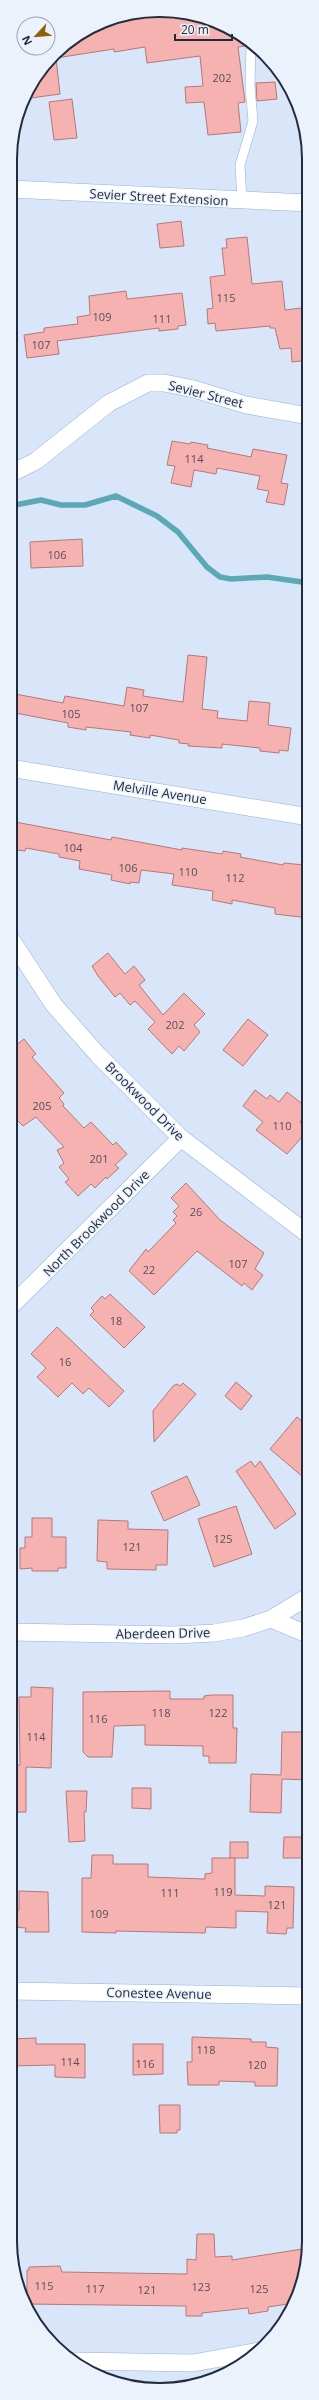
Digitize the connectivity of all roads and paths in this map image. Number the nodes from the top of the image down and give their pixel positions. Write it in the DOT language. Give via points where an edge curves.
graph roads {
  1 [pos="251,50"];
  2 [pos="17,189"];
  3 [pos="242,201"];
  4 [pos="302,203"];
  5 [pos="302,415"];
  6 [pos="17,470"];
  7 [pos="17,769"];
  8 [pos="302,816"];
  9 [pos="17,949"];
  10 [pos="181,1138"];
  11 [pos="302,1230"];
  12 [pos="17,1300"];
  13 [pos="302,1600"];
  14 [pos="271,1619"];
  15 [pos="17,1632"];
  16 [pos="302,1632"];
  17 [pos="17,1991"];
  18 [pos="302,1996"];
  19 [pos="247,2353"];
  20 [pos="83,2361"];
  1 -- 3 [label="lane" via="253,120 240,165"];
  2 -- 3 [label="street, Sevier Street Extension"];
  3 -- 4 [label="street, Sevier Street Extension"];
  5 -- 6 [label="street, Sevier Street" via="246,405 179,386 148,383 109,403 36,461"];
  7 -- 8 [label="street, Melville Avenue"];
  9 -- 10 [label="street, Brookwood Drive" via="54,1005 98,1055"];
  10 -- 11 [label="street, Brookwood Drive"];
  10 -- 12 [label="street, North Brookwood Drive"];
  13 -- 14 [label="street, Aberdeen Drive"];
  14 -- 15 [label="street, Aberdeen Drive" via="243,1628 175,1636"];
  14 -- 16 [label="street"];
  17 -- 18 [label="street, Conestee Avenue"];
  19 -- 20 [label="street" via="193,2363"];
}
